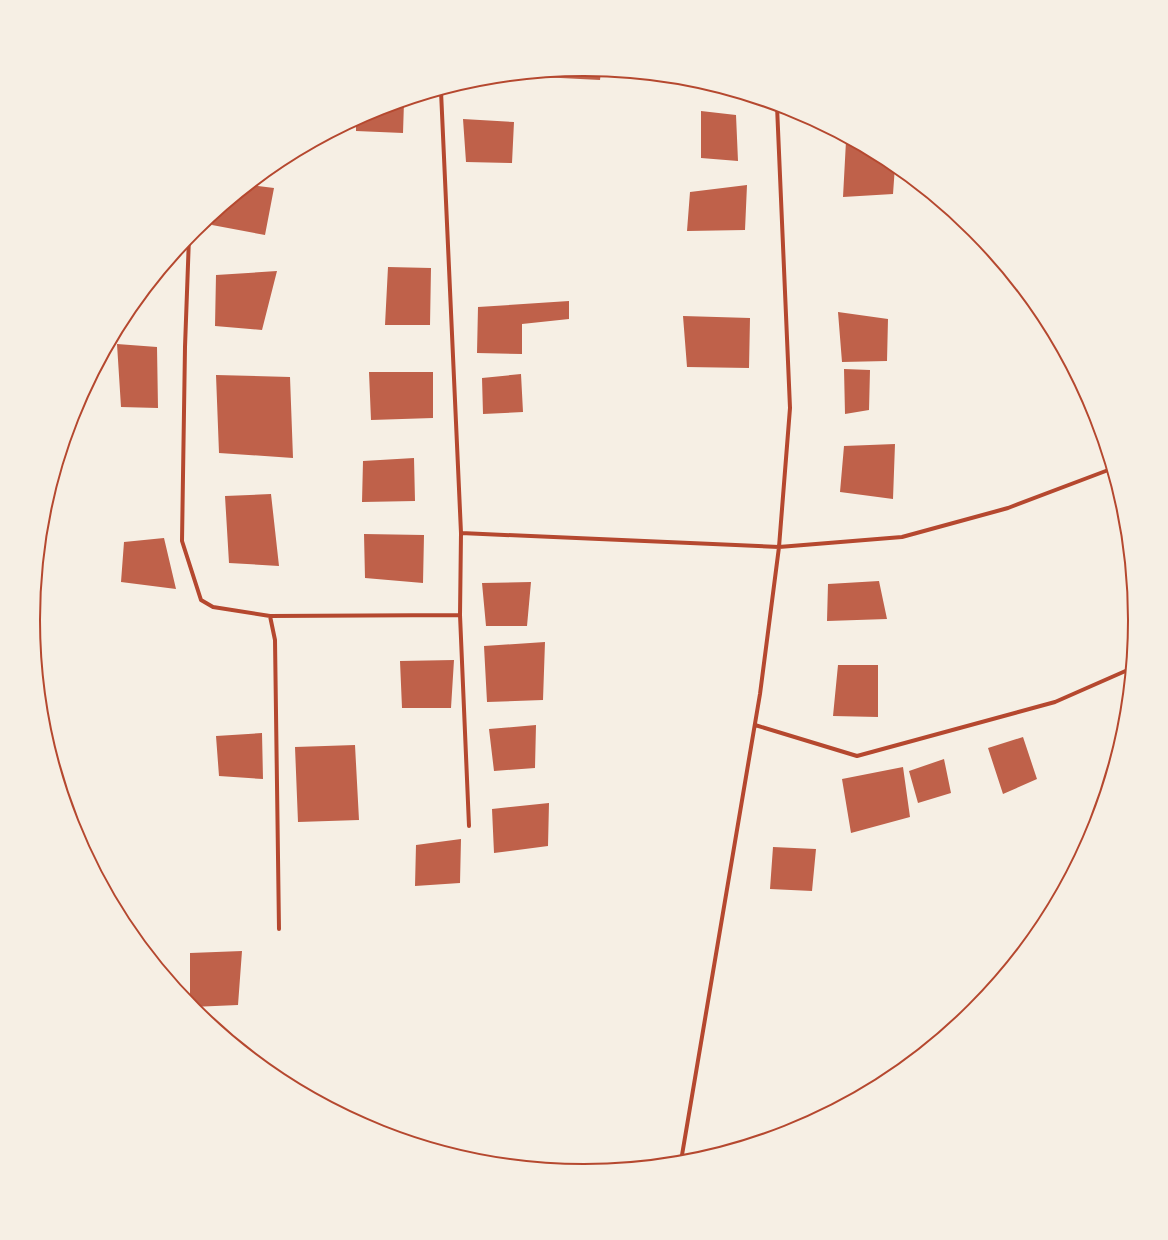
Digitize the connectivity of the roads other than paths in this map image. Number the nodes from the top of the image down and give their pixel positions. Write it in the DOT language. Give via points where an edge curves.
graph roads {
  1 [pos="440,96"];
  2 [pos="777,112"];
  3 [pos="189,246"];
  4 [pos="1106,470"];
  5 [pos="461,533"];
  6 [pos="779,547"];
  7 [pos="460,615"];
  8 [pos="270,616"];
  9 [pos="1125,670"];
  10 [pos="755,725"];
  11 [pos="469,826"];
  12 [pos="279,929"];
  13 [pos="682,1155"];
  1 -- 5 [label="street"];
  2 -- 6 [label="street" via="790,408"];
  3 -- 8 [label="street" via="182,541 201,600 213,607"];
  4 -- 6 [label="street" via="1008,508 902,537"];
  5 -- 6 [label="street"];
  5 -- 7 [label="street"];
  6 -- 10 [label="street"];
  7 -- 8 [label="street"];
  7 -- 11 [label="street"];
  8 -- 12 [label="street" via="275,640"];
  9 -- 10 [label="street" via="1055,702 857,756"];
  10 -- 13 [label="street"];
}
